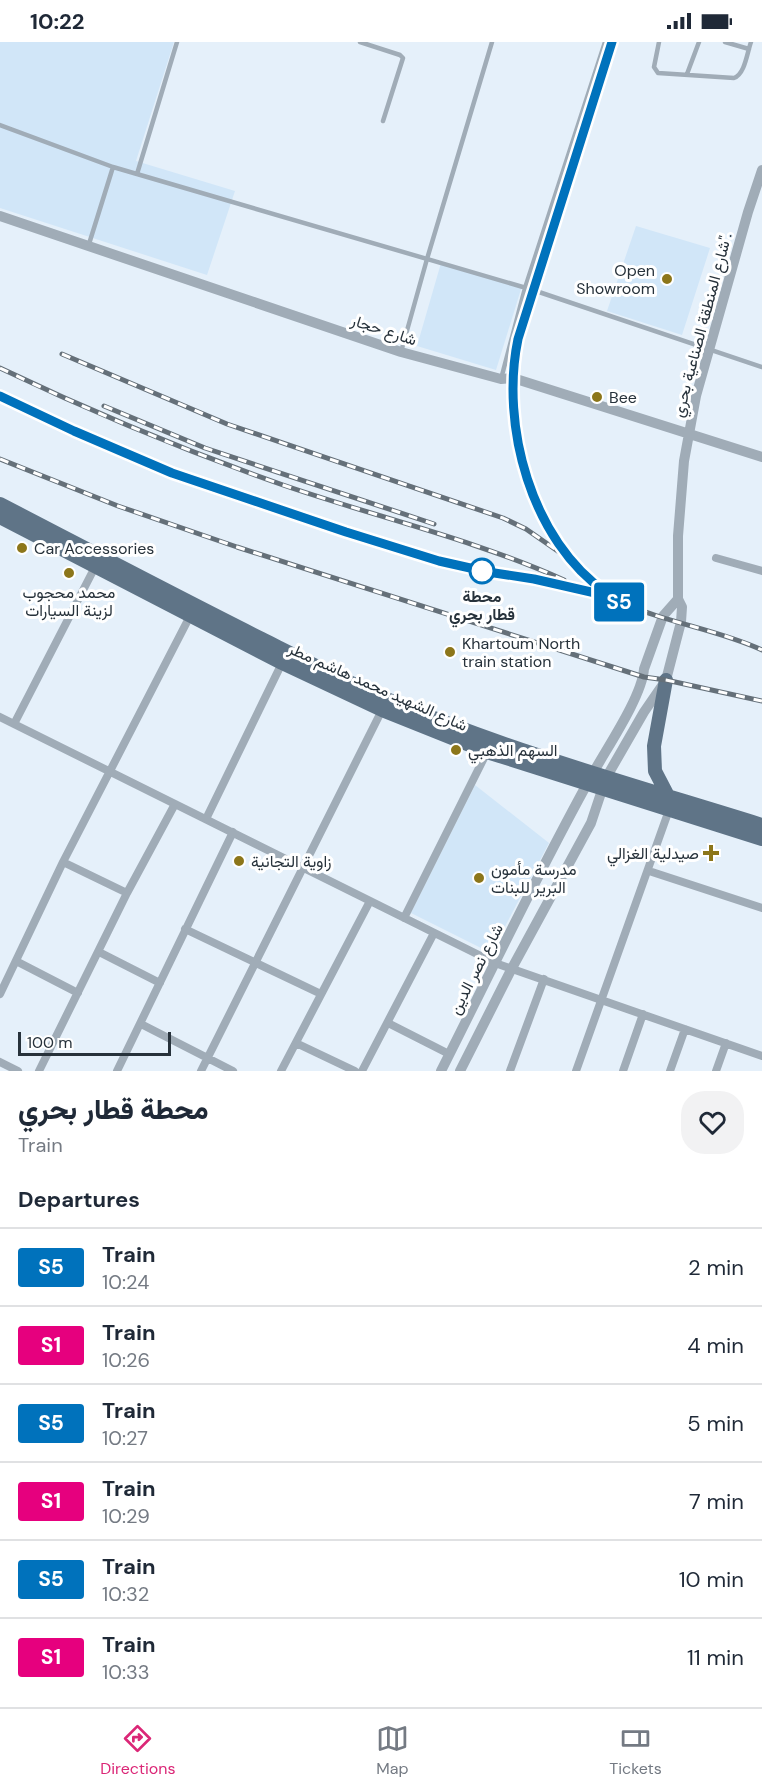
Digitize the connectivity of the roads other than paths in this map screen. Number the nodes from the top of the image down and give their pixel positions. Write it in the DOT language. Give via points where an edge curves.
graph roads {
  1 [pos="177,42"];
  2 [pos="360,42"];
  3 [pos="492,42"];
  4 [pos="605,42"];
  5 [pos="659,42"];
  6 [pos="699,42"];
  7 [pos="725,42"];
  8 [pos="751,42"];
  9 [pos="749,49"];
  10 [pos="687,74"];
  11 [pos="383,121"];
  12 [pos="0,125"];
  13 [pos="113,167"];
  14 [pos="762,170"];
  15 [pos="137,174"];
  16 [pos="0,216"];
  17 [pos="88,247"];
  18 [pos="427,259"];
  19 [pos="525,288"];
  20 [pos="708,350"];
  21 [pos="401,352"];
  22 [pos="762,367"];
  23 [pos="501,379"];
  24 [pos="689,433"];
  25 [pos="762,457"];
  26 [pos="1,511"];
  27 [pos="716,558"];
  28 [pos="95,567"];
  29 [pos="762,569"];
  30 [pos="678,598"];
  31 [pos="190,616"];
  32 [pos="282,663"];
  33 [pos="666,680"];
  34 [pos="382,710"];
  35 [pos="0,717"];
  36 [pos="14,724"];
  37 [pos="487,752"];
  38 [pos="110,771"];
  39 [pos="590,779"];
  40 [pos="605,784"];
  41 [pos="668,796"];
  42 [pos="175,804"];
  43 [pos="669,810"];
  44 [pos="206,819"];
  45 [pos="762,825"];
  46 [pos="232,832"];
  47 [pos="762,840"];
  48 [pos="63,862"];
  49 [pos="304,868"];
  50 [pos="649,871"];
  51 [pos="128,893"];
  52 [pos="370,901"];
  53 [pos="762,908"];
  54 [pos="404,918"];
  55 [pos="185,929"];
  56 [pos="434,933"];
  57 [pos="99,952"];
  58 [pos="16,961"];
  59 [pos="256,962"];
  60 [pos="495,963"];
  61 [pos="512,968"];
  62 [pos="544,979"];
  63 [pos="160,982"];
  64 [pos="78,993"];
  65 [pos="0,994"];
  66 [pos="321,994"];
  67 [pos="602,999"];
  68 [pos="642,1014"];
  69 [pos="388,1023"];
  70 [pos="141,1024"];
  71 [pos="685,1029"];
  72 [pos="296,1043"];
  73 [pos="726,1043"];
  74 [pos="449,1054"];
  75 [pos="762,1056"];
  76 [pos="207,1058"];
  77 [pos="0,1062"];
  78 [pos="18,1071"];
  79 [pos="39,1071"];
  80 [pos="117,1071"];
  81 [pos="201,1071"];
  82 [pos="233,1071"];
  83 [pos="281,1071"];
  84 [pos="355,1071"];
  85 [pos="362,1071"];
  86 [pos="441,1071"];
  87 [pos="460,1071"];
  88 [pos="510,1071"];
  89 [pos="576,1071"];
  90 [pos="623,1071"];
  91 [pos="670,1071"];
  92 [pos="716,1071"];
  1 -- 15 [label="lane"];
  2 -- 11 [label="lane" via="403,58"];
  3 -- 18 [label="lane"];
  4 -- 19 [label="lane"];
  5 -- 10 [label="lane" via="655,70"];
  6 -- 10 [label="lane"];
  7 -- 9 [label="lane"];
  8 -- 9 [label="lane"];
  9 -- 10 [label="lane" via="734,78"];
  12 -- 13 [label="lane"];
  13 -- 15 [label="lane"];
  13 -- 17 [label="lane"];
  14 -- 20 [label="street, شارع المنطقة الصناعية بحري\"."];
  15 -- 18 [label="lane"];
  16 -- 17 [label="street, شارع حجار"];
  17 -- 21 [label="street, شارع حجار"];
  18 -- 19 [label="lane"];
  18 -- 21 [label="lane"];
  19 -- 20 [label="lane"];
  19 -- 23 [label="lane"];
  20 -- 22 [label="lane"];
  20 -- 24 [label="street, شارع المنطقة الصناعية بحري\"."];
  21 -- 23 [label="street, شارع حجار"];
  23 -- 24 [label="street, شارع حجار" via="513,378"];
  24 -- 25 [label="street, شارع حجار"];
  24 -- 30 [label="street, شارع المنطقة الصناعية بحري\"." via="678,536"];
  26 -- 28 [label="main road, شارع الشهيد محمد هاشم مطر"];
  26 -- 39 [label="main road, شارع الشهيد محمد هاشم مطر" via="336,676"];
  27 -- 29 [label="street"];
  28 -- 31 [label="main road, شارع الشهيد محمد هاشم مطر"];
  28 -- 36 [label="street"];
  30 -- 33 [label="street, شارع المنطقة الصناعية بحري\"." via="681,622"];
  30 -- 39 [label="street" via="663,616 644,678"];
  31 -- 32 [label="main road, شارع الشهيد محمد هاشم مطر"];
  31 -- 38 [label="street"];
  32 -- 34 [label="main road, شارع الشهيد محمد هاشم مطر"];
  32 -- 44 [label="street"];
  33 -- 40 [label="street, شارع المنطقة الصناعية بحري\"."];
  33 -- 41 [label="main road" via="654,746 655,771"];
  34 -- 37 [label="main road, شارع الشهيد محمد هاشم مطر"];
  34 -- 49 [label="street"];
  35 -- 36 [label="street"];
  36 -- 38 [label="street"];
  37 -- 39 [label="main road, شارع الشهيد محمد هاشم مطر"];
  37 -- 54 [label="street"];
  38 -- 42 [label="street"];
  38 -- 48 [label="street"];
  39 -- 40 [label="main road, شارع الشهيد محمد هاشم مطر"];
  39 -- 60 [label="street, شارع نصر الدين"];
  40 -- 41 [label="main road, شارع الشهيد محمد هاشم مطر"];
  40 -- 43 [label="main road, شارع الشهيد محمد هاشم مطر"];
  40 -- 61 [label="street, شارع نصر الدين" via="591,823"];
  41 -- 45 [label="main road, شارع الشهيد محمد هاشم مطر"];
  42 -- 44 [label="street"];
  42 -- 51 [label="street"];
  43 -- 47 [label="main road, شارع الشهيد محمد هاشم مطر"];
  43 -- 50 [label="street"];
  44 -- 46 [label="street"];
  46 -- 49 [label="street"];
  46 -- 55 [label="street"];
  48 -- 51 [label="street"];
  48 -- 58 [label="street"];
  49 -- 52 [label="street"];
  49 -- 59 [label="street"];
  50 -- 53 [label="street"];
  50 -- 67 [label="street"];
  51 -- 57 [label="street"];
  52 -- 54 [label="street"];
  52 -- 66 [label="street"];
  54 -- 56 [label="street"];
  55 -- 59 [label="street"];
  55 -- 63 [label="street"];
  56 -- 60 [label="street"];
  56 -- 69 [label="street"];
  57 -- 63 [label="street"];
  57 -- 64 [label="street"];
  58 -- 64 [label="street"];
  58 -- 65 [label="street"];
  59 -- 66 [label="street"];
  59 -- 76 [label="street"];
  60 -- 61 [label="street"];
  60 -- 74 [label="street, شارع نصر الدين"];
  61 -- 62 [label="street"];
  61 -- 87 [label="street, شارع نصر الدين"];
  62 -- 67 [label="street"];
  62 -- 88 [label="street"];
  63 -- 70 [label="street"];
  64 -- 79 [label="street"];
  66 -- 72 [label="street"];
  67 -- 68 [label="street"];
  67 -- 89 [label="street"];
  68 -- 71 [label="street"];
  68 -- 90 [label="street"];
  69 -- 74 [label="street"];
  69 -- 85 [label="street"];
  70 -- 76 [label="street"];
  70 -- 80 [label="street"];
  71 -- 73 [label="street"];
  71 -- 91 [label="street"];
  72 -- 83 [label="street"];
  72 -- 84 [label="street"];
  73 -- 75 [label="street"];
  73 -- 92 [label="street"];
  74 -- 86 [label="street, شارع نصر الدين"];
  76 -- 81 [label="street"];
  76 -- 82 [label="street"];
  77 -- 78 [label="street"];
}
